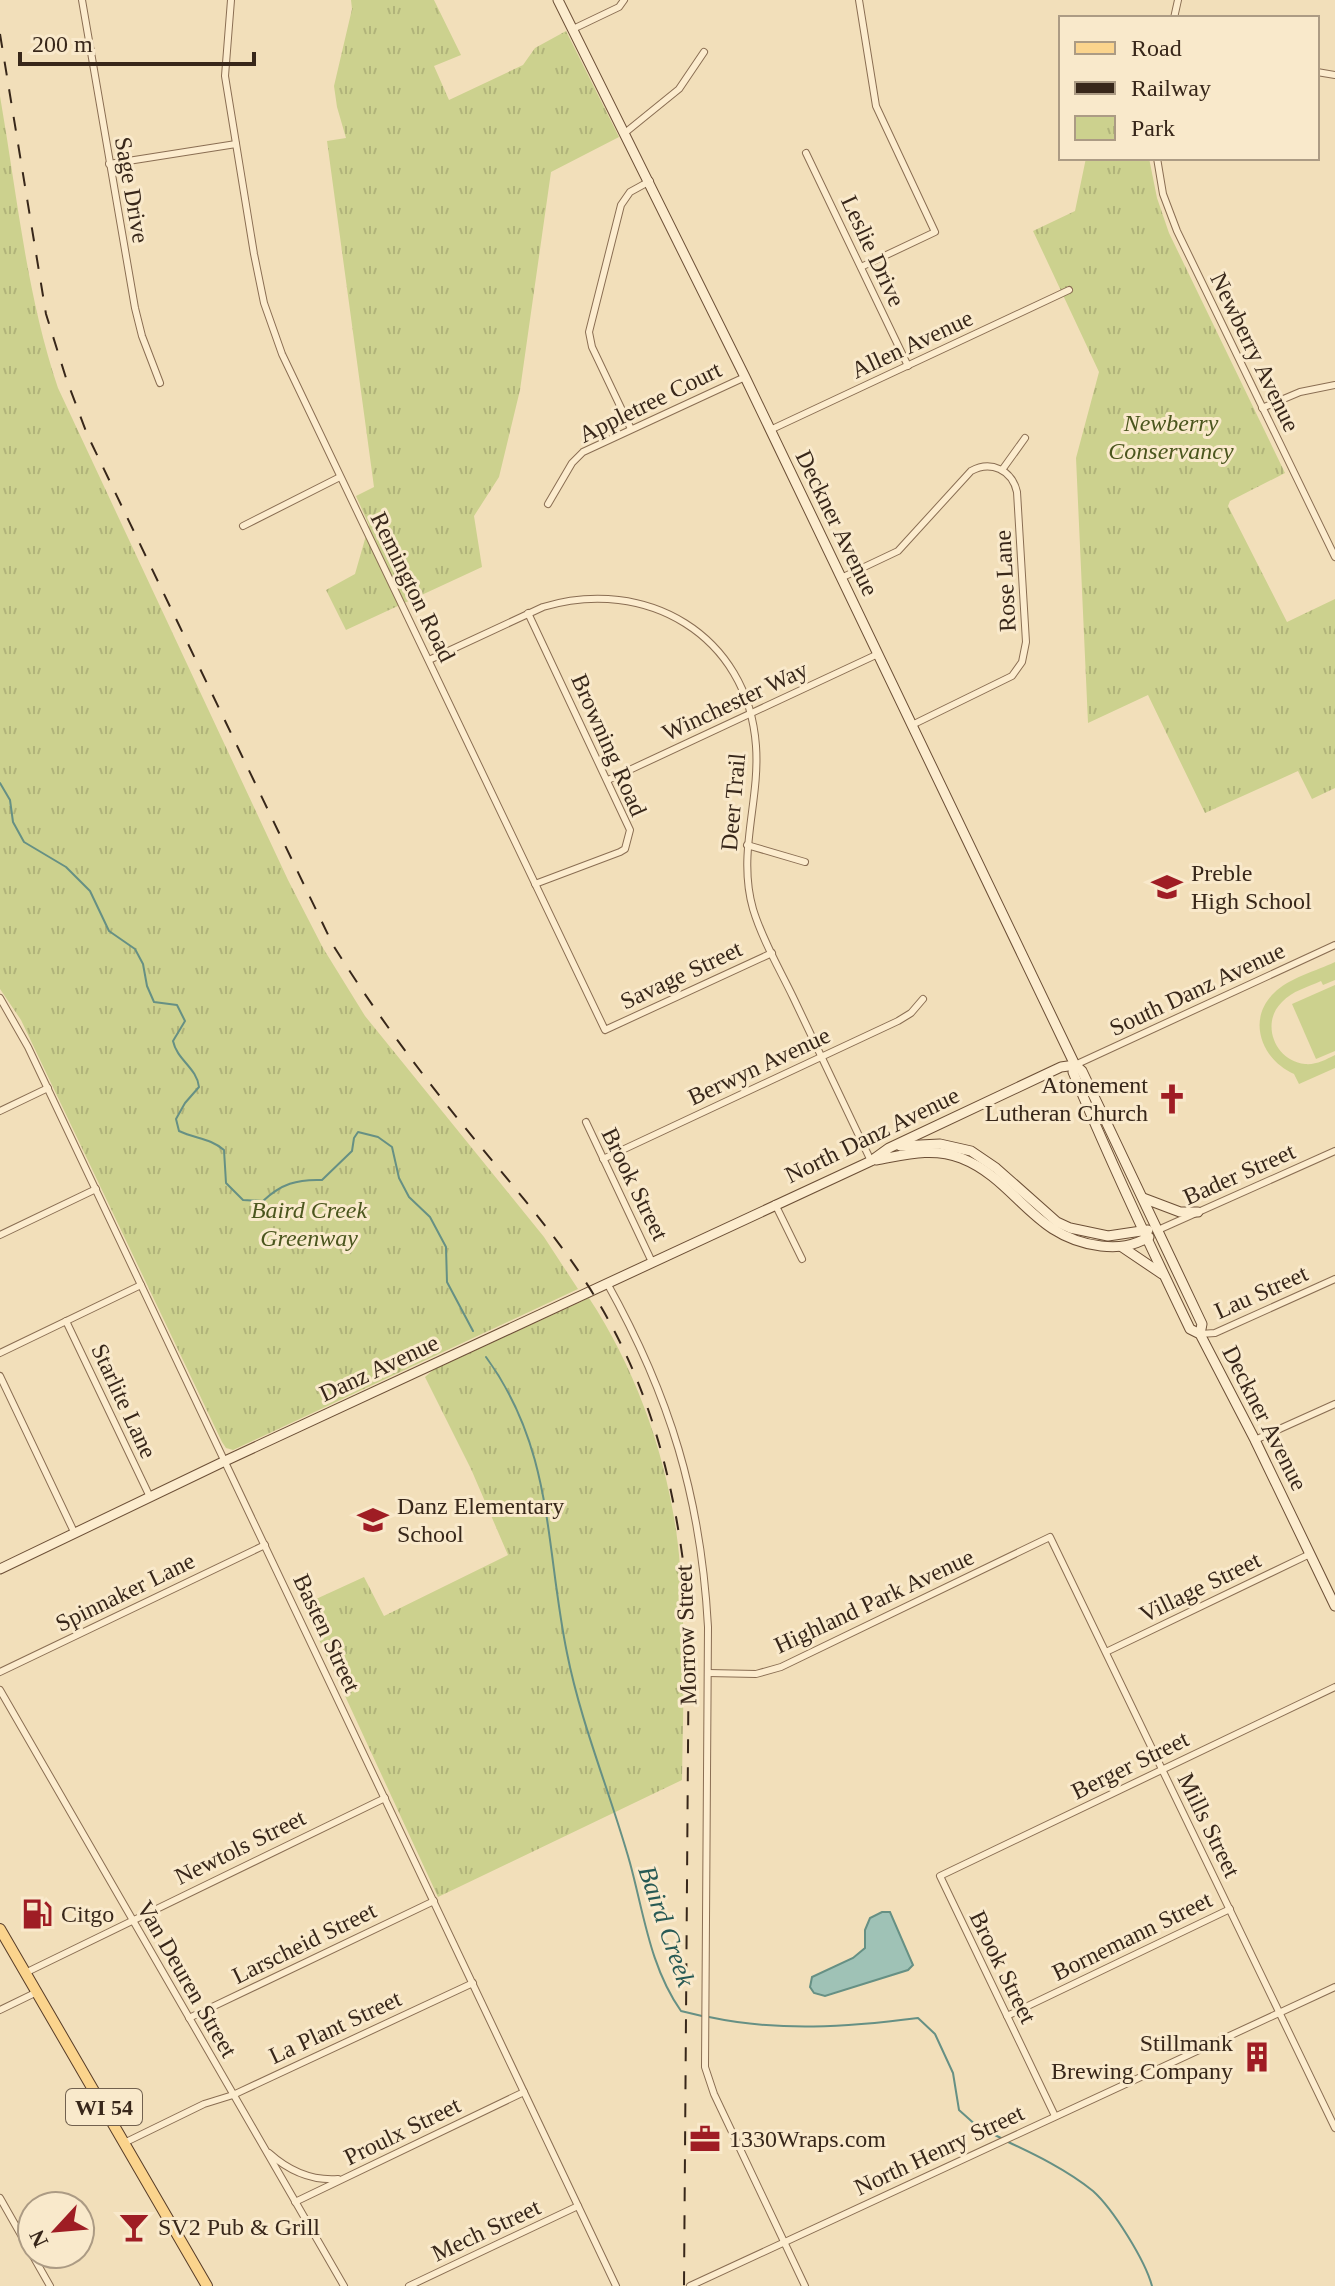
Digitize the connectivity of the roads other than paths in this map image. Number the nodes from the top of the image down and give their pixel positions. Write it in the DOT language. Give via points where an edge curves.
graph roads {
  1 [pos="82,0"];
  2 [pos="231,0"];
  3 [pos="558,0"];
  4 [pos="624,0"];
  5 [pos="859,0"];
  6 [pos="573,29"];
  7 [pos="704,52"];
  8 [pos="626,132"];
  9 [pos="236,144"];
  10 [pos="806,153"];
  11 [pos="1157,160"];
  12 [pos="109,164"];
  13 [pos="650,181"];
  14 [pos="861,267"];
  15 [pos="1069,290"];
  16 [pos="908,366"];
  17 [pos="745,377"];
  18 [pos="160,383"];
  19 [pos="1335,385"];
  20 [pos="1262,408"];
  21 [pos="631,429"];
  22 [pos="770,430"];
  23 [pos="1025,438"];
  24 [pos="1002,470"];
  25 [pos="340,477"];
  26 [pos="548,504"];
  27 [pos="243,526"];
  28 [pos="1335,557"];
  29 [pos="841,578"];
  30 [pos="528,613"];
  31 [pos="878,654"];
  32 [pos="429,660"];
  33 [pos="751,713"];
  34 [pos="912,725"];
  35 [pos="608,780"];
  36 [pos="747,845"];
  37 [pos="805,862"];
  38 [pos="535,884"];
  39 [pos="1335,945"];
  40 [pos="772,953"];
  41 [pos="923,999"];
  42 [pos="1,1002"];
  43 [pos="605,1030"];
  44 [pos="821,1057"];
  45 [pos="1075,1065"];
  46 [pos="48,1088"];
  47 [pos="0,1111"];
  48 [pos="586,1122"];
  49 [pos="889,1148"];
  50 [pos="1335,1151"];
  51 [pos="603,1159"];
  52 [pos="871,1161"];
  53 [pos="96,1189"];
  54 [pos="1143,1198"];
  55 [pos="775,1204"];
  56 [pos="1198,1212"];
  57 [pos="1158,1230"];
  58 [pos="1144,1234"];
  59 [pos="0,1235"];
  60 [pos="1122,1247"];
  61 [pos="802,1259"];
  62 [pos="652,1262"];
  63 [pos="1166,1278"];
  64 [pos="1335,1279"];
  65 [pos="607,1283"];
  66 [pos="141,1285"];
  67 [pos="66,1321"];
  68 [pos="1200,1334"];
  69 [pos="0,1353"];
  70 [pos="0,1376"];
  71 [pos="1335,1404"];
  72 [pos="1255,1440"];
  73 [pos="225,1461"];
  74 [pos="150,1497"];
  75 [pos="75,1534"];
  76 [pos="1050,1537"];
  77 [pos="265,1545"];
  78 [pos="1310,1554"];
  79 [pos="0,1569"];
  80 [pos="1334,1601"];
  81 [pos="1106,1652"];
  82 [pos="0,1672"];
  83 [pos="708,1673"];
  84 [pos="1335,1687"];
  85 [pos="0,1690"];
  86 [pos="1163,1769"];
  87 [pos="385,1798"];
  88 [pos="940,1876"];
  89 [pos="434,1901"];
  90 [pos="1230,1909"];
  91 [pos="132,1919"];
  92 [pos="0,1929"];
  93 [pos="25,1973"];
  94 [pos="473,1983"];
  95 [pos="1335,1987"];
  96 [pos="37,1992"];
  97 [pos="0,2010"];
  98 [pos="1280,2013"];
  99 [pos="1007,2016"];
  100 [pos="189,2018"];
  101 [pos="524,2092"];
  102 [pos="233,2095"];
  103 [pos="1055,2116"];
  104 [pos="1335,2128"];
  105 [pos="124,2143"];
  106 [pos="264,2148"];
  107 [pos="349,2176"];
  108 [pos="0,2198"];
  109 [pos="295,2202"];
  110 [pos="578,2206"];
  111 [pos="784,2241"];
  112 [pos="50,2286"];
  113 [pos="207,2286"];
  114 [pos="344,2286"];
  115 [pos="409,2286"];
  116 [pos="616,2286"];
  117 [pos="690,2286"];
  118 [pos="805,2286"];
  1 -- 12 [label="street, Sage Drive"];
  2 -- 9 [label="street, Remington Road" via="225,76"];
  3 -- 6 [label="street, Deckner Avenue"];
  4 -- 6 [label="street"];
  5 -- 14 [label="street" via="876,106 935,232"];
  6 -- 8 [label="street, Deckner Avenue"];
  7 -- 8 [label="street" via="679,89"];
  8 -- 13 [label="street, Deckner Avenue"];
  9 -- 12 [label="street"];
  9 -- 25 [label="street, Remington Road" via="264,303"];
  10 -- 14 [label="street, Leslie Drive"];
  11 -- 20 [label="street, Newberry Avenue" via="1177,231"];
  12 -- 18 [label="street, Sage Drive" via="135,308"];
  13 -- 17 [label="street, Deckner Avenue"];
  13 -- 21 [label="street" via="630,192 621,205 589,324 592,347"];
  14 -- 16 [label="street, Leslie Drive"];
  15 -- 16 [label="street, Allen Avenue"];
  16 -- 22 [label="street, Allen Avenue"];
  17 -- 21 [label="street, Appletree Court"];
  17 -- 22 [label="street, Deckner Avenue"];
  19 -- 20 [label="street"];
  20 -- 28 [label="street, Newberry Avenue"];
  21 -- 26 [label="street, Appletree Court" via="578,456"];
  22 -- 29 [label="street, Deckner Avenue"];
  23 -- 24 [label="street"];
  24 -- 29 [label="street" via="984,466 971,471 898,551"];
  24 -- 34 [label="street, Rose Lane" via="1017,492 1026,642 1022,662 1005,681"];
  25 -- 27 [label="street"];
  25 -- 32 [label="street, Remington Road"];
  29 -- 31 [label="street, Deckner Avenue"];
  30 -- 32 [label="street, Deer Trail"];
  30 -- 33 [label="street, Deer Trail" via="562,601 600,597 663,610 719,651"];
  30 -- 35 [label="street, Browning Road"];
  31 -- 33 [label="street, Winchester Way"];
  31 -- 34 [label="street, Deckner Avenue"];
  32 -- 38 [label="street, Remington Road"];
  33 -- 35 [label="street, Winchester Way"];
  33 -- 36 [label="street, Deer Trail" via="757,762"];
  34 -- 45 [label="street, Deckner Avenue"];
  35 -- 38 [label="street, Browning Road" via="630,827 625,849"];
  36 -- 37 [label="street"];
  36 -- 40 [label="street, Deer Trail" via="751,900"];
  38 -- 43 [label="street, Remington Road"];
  39 -- 45 [label="street, South Danz Avenue"];
  40 -- 43 [label="street, Savage Street"];
  40 -- 44 [label="street, Deer Trail"];
  41 -- 44 [label="street, Berwyn Avenue" via="904,1018"];
  42 -- 46 [label="street, Basten Street"];
  44 -- 51 [label="street, Berwyn Avenue"];
  44 -- 52 [label="street, Deer Trail"];
  45 -- 49 [label="street, North Danz Avenue"];
  45 -- 54 [label="street, Deckner Avenue"];
  45 -- 58 [label="street, Deckner Avenue" via="1073,1072"];
  46 -- 47 [label="street"];
  46 -- 53 [label="street, Basten Street"];
  48 -- 51 [label="street, Brook Street"];
  49 -- 52 [label="street, North Danz Avenue"];
  49 -- 58 [label="street" via="924,1144 971,1151 1057,1222 1108,1236"];
  50 -- 56 [label="street, Bader Street"];
  51 -- 62 [label="street, Brook Street"];
  52 -- 55 [label="street, North Danz Avenue"];
  52 -- 60 [label="street" via="918,1152 963,1159 1058,1233 1083,1243"];
  53 -- 59 [label="street"];
  53 -- 66 [label="street, Basten Street"];
  54 -- 56 [label="street" via="1180,1212"];
  54 -- 57 [label="street, Deckner Avenue"];
  55 -- 61 [label="street"];
  55 -- 62 [label="street, Danz Avenue"];
  56 -- 57 [label="street, Bader Street"];
  57 -- 58 [label="street"];
  57 -- 68 [label="street, Deckner Avenue" via="1202,1324"];
  58 -- 60 [label="street"];
  58 -- 63 [label="street, Deckner Avenue"];
  60 -- 63 [label="street"];
  62 -- 65 [label="street, Danz Avenue"];
  63 -- 68 [label="street, Deckner Avenue" via="1190,1329"];
  64 -- 68 [label="street, Lau Street" via="1215,1333"];
  65 -- 73 [label="street, Danz Avenue"];
  65 -- 83 [label="street, Morrow Street" via="659,1389 690,1486 706,1591"];
  66 -- 67 [label="street"];
  66 -- 73 [label="street, Basten Street"];
  67 -- 69 [label="street"];
  67 -- 74 [label="street, Starlite Lane"];
  68 -- 72 [label="street, Deckner Avenue"];
  70 -- 75 [label="street"];
  71 -- 72 [label="street"];
  72 -- 78 [label="street, Deckner Avenue"];
  73 -- 74 [label="street, Danz Avenue"];
  73 -- 77 [label="street, Basten Street"];
  74 -- 75 [label="street, Danz Avenue"];
  75 -- 79 [label="street, Danz Avenue"];
  76 -- 81 [label="street, Mills Street"];
  76 -- 83 [label="street, Highland Park Avenue" via="781,1667 756,1674"];
  77 -- 82 [label="street, Spinnaker Lane"];
  77 -- 87 [label="street, Basten Street"];
  78 -- 80 [label="street, Deckner Avenue"];
  78 -- 81 [label="street, Village Street"];
  81 -- 86 [label="street, Mills Street"];
  83 -- 111 [label="street, Morrow Street" via="705,2067"];
  84 -- 86 [label="street, Berger Street"];
  85 -- 91 [label="street, Van Deuren Street"];
  86 -- 88 [label="street, Berger Street"];
  86 -- 90 [label="street, Mills Street"];
  87 -- 89 [label="street, Basten Street"];
  87 -- 91 [label="street, Newtols Street"];
  88 -- 99 [label="street, Brook Street"];
  89 -- 94 [label="street, Basten Street"];
  89 -- 100 [label="street, Larscheid Street"];
  90 -- 98 [label="street, Mills Street"];
  90 -- 99 [label="street, Bornemann Street"];
  91 -- 93 [label="street, Newtols Street"];
  91 -- 100 [label="street, Van Deuren Street"];
  92 -- 93 [label="main road, WI 54"];
  93 -- 96 [label="main road, WI 54"];
  94 -- 101 [label="street, Basten Street"];
  94 -- 102 [label="street, La Plant Street"];
  95 -- 98 [label="street, North Henry Street"];
  96 -- 97 [label="street"];
  96 -- 105 [label="main road, WI 54"];
  98 -- 103 [label="street, North Henry Street"];
  98 -- 104 [label="street, Mills Street"];
  99 -- 103 [label="street, Brook Street"];
  100 -- 102 [label="street, Van Deuren Street"];
  101 -- 107 [label="street, Proulx Street"];
  101 -- 110 [label="street, Basten Street"];
  102 -- 105 [label="street, La Plant Street"];
  102 -- 106 [label="street, Van Deuren Street"];
  103 -- 111 [label="street, North Henry Street"];
  105 -- 113 [label="main road, WI 54"];
  106 -- 107 [label="street" via="307,2177"];
  106 -- 109 [label="street, Van Deuren Street"];
  107 -- 109 [label="street, Proulx Street"];
  108 -- 112 [label="street"];
  109 -- 114 [label="street, Van Deuren Street"];
  110 -- 115 [label="street, Mech Street"];
  110 -- 116 [label="street, Basten Street"];
  111 -- 117 [label="street, North Henry Street"];
  111 -- 118 [label="street"];
}
